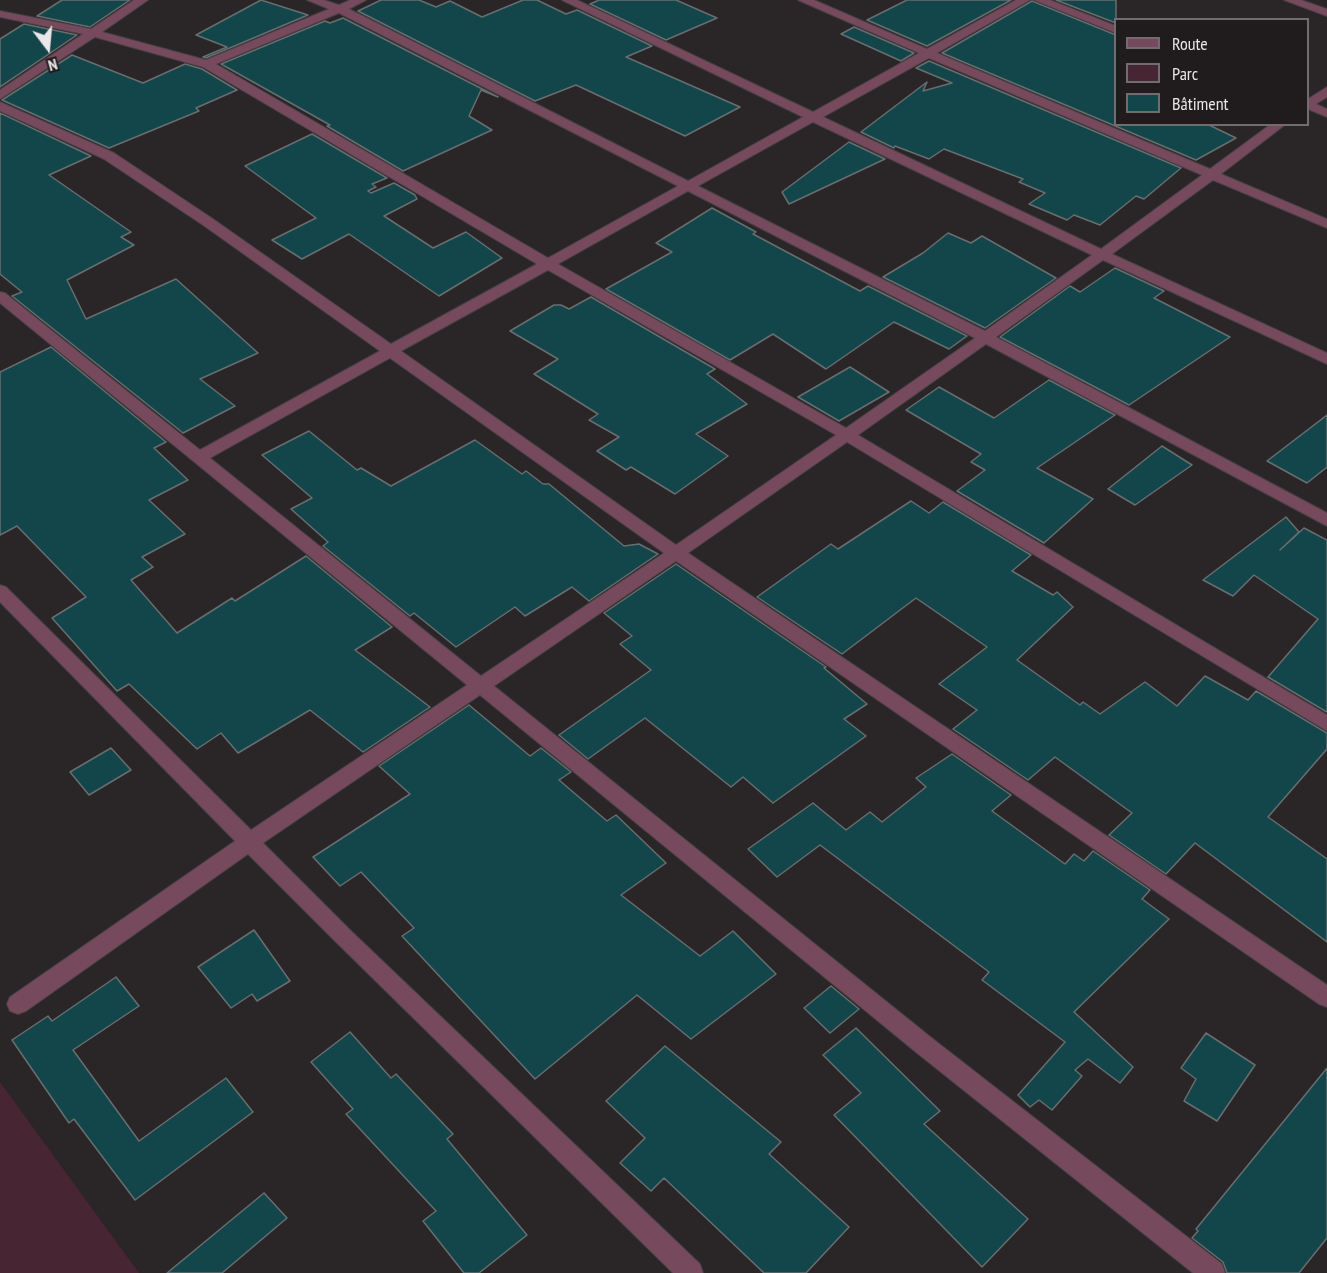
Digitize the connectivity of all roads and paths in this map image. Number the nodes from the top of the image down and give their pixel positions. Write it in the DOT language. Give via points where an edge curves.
graph roads {
  1 [pos="142,0"];
  2 [pos="313,0"];
  3 [pos="360,0"];
  4 [pos="568,0"];
  5 [pos="804,0"];
  6 [pos="1024,0"];
  7 [pos="1040,0"];
  8 [pos="1290,0"];
  9 [pos="340,9"];
  10 [pos="1327,13"];
  11 [pos="0,14"];
  12 [pos="1114,29"];
  13 [pos="93,33"];
  14 [pos="929,53"];
  15 [pos="207,64"];
  16 [pos="1327,90"];
  17 [pos="0,95"];
  18 [pos="1309,104"];
  19 [pos="1309,105"];
  20 [pos="0,106"];
  21 [pos="1327,113"];
  22 [pos="813,117"];
  23 [pos="1277,126"];
  24 [pos="1211,175"];
  25 [pos="688,186"];
  26 [pos="1327,224"];
  27 [pos="1103,255"];
  28 [pos="548,264"];
  29 [pos="0,296"];
  30 [pos="985,337"];
  31 [pos="387,351"];
  32 [pos="1327,359"];
  33 [pos="847,435"];
  34 [pos="197,458"];
  35 [pos="1327,520"];
  36 [pos="676,553"];
  37 [pos="0,591"];
  38 [pos="481,686"];
  39 [pos="1327,724"];
  40 [pos="249,842"];
  41 [pos="1327,997"];
  42 [pos="18,1004"];
  43 [pos="690,1273"];
  44 [pos="1214,1273"];
  1 -- 13 [label="street"];
  2 -- 9 [label="street"];
  3 -- 9 [label="street"];
  4 -- 22 [label="street"];
  5 -- 14 [label="street"];
  6 -- 14 [label="street"];
  7 -- 12 [label="street"];
  8 -- 10 [label="street"];
  9 -- 15 [label="street"];
  9 -- 25 [label="street"];
  11 -- 13 [label="street"];
  13 -- 15 [label="street"];
  13 -- 17 [label="street"];
  14 -- 22 [label="street"];
  14 -- 24 [label="street"];
  15 -- 28 [label="street"];
  16 -- 18 [label="street"];
  19 -- 21 [label="street"];
  20 -- 31 [label="street" via="109,156"];
  22 -- 25 [label="street"];
  22 -- 27 [label="street"];
  23 -- 24 [label="street"];
  24 -- 26 [label="street"];
  24 -- 27 [label="street"];
  25 -- 28 [label="street"];
  25 -- 30 [label="street"];
  27 -- 30 [label="street"];
  27 -- 32 [label="street"];
  28 -- 31 [label="street"];
  28 -- 33 [label="street"];
  29 -- 34 [label="street"];
  30 -- 33 [label="street"];
  30 -- 35 [label="street"];
  31 -- 34 [label="street"];
  31 -- 36 [label="street"];
  33 -- 36 [label="street"];
  33 -- 39 [label="street"];
  34 -- 38 [label="street"];
  36 -- 38 [label="street"];
  36 -- 41 [label="street"];
  37 -- 40 [label="street"];
  38 -- 40 [label="street"];
  38 -- 44 [label="street" via="925,1046"];
  40 -- 42 [label="street"];
  40 -- 43 [label="street"];
}
